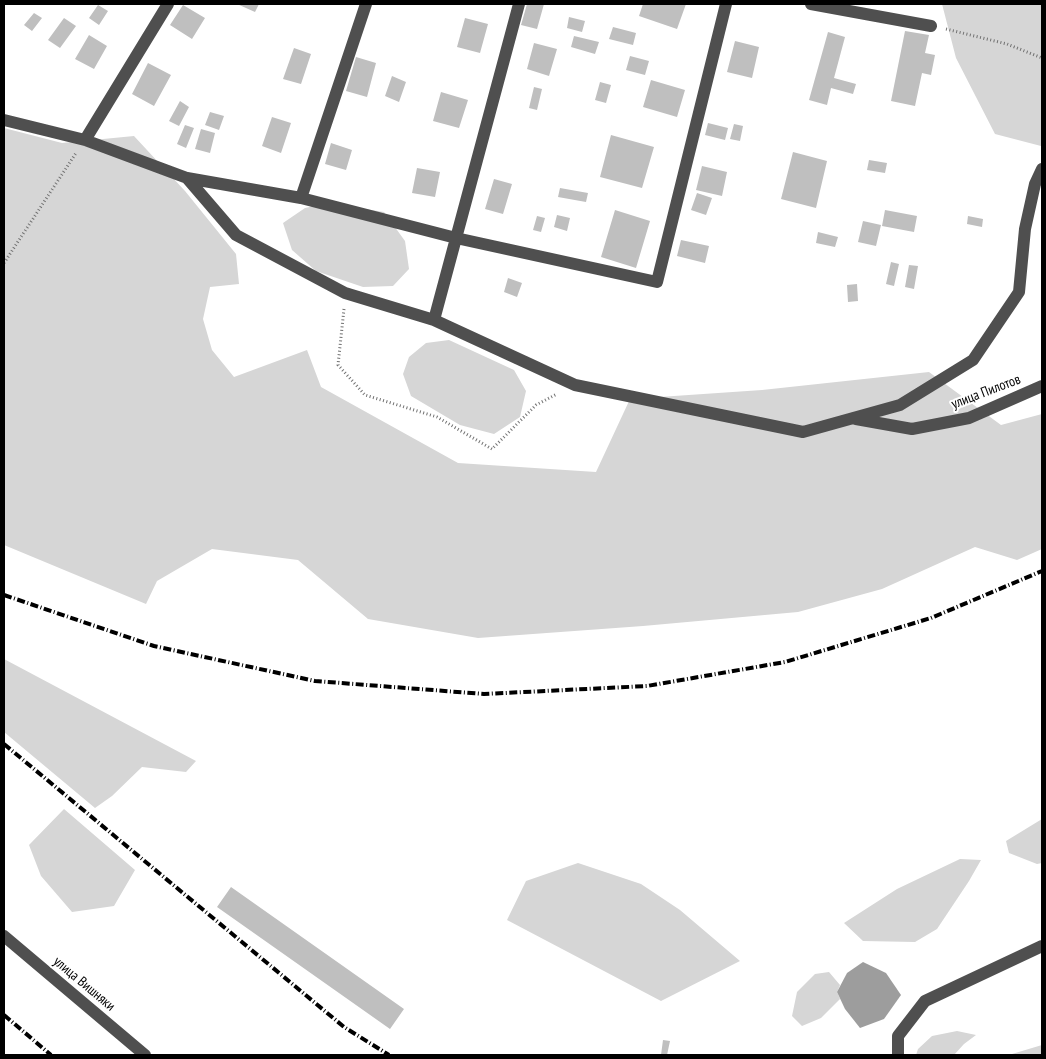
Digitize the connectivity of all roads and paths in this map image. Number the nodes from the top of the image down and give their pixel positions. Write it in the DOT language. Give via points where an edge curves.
graph roads {
  1 [pos="168,4"];
  2 [pos="366,4"];
  3 [pos="519,4"];
  4 [pos="726,4"];
  5 [pos="811,4"];
  6 [pos="863,8"];
  7 [pos="931,26"];
  8 [pos="1042,58"];
  9 [pos="4,120"];
  10 [pos="85,140"];
  11 [pos="1042,169"];
  12 [pos="187,178"];
  13 [pos="301,198"];
  14 [pos="456,238"];
  15 [pos="4,263"];
  16 [pos="345,293"];
  17 [pos="434,320"];
  18 [pos="575,385"];
  19 [pos="1042,386"];
  20 [pos="852,418"];
  21 [pos="4,936"];
  22 [pos="1042,946"];
  23 [pos="145,1055"];
  24 [pos="898,1055"];
  1 -- 10 [label="street"];
  2 -- 13 [label="street"];
  3 -- 14 [label="street"];
  4 -- 14 [label="street" via="657,282"];
  5 -- 6 [label="street"];
  6 -- 7 [label="street"];
  7 -- 8 [label="path" via="1007,44"];
  9 -- 10 [label="street"];
  10 -- 12 [label="street"];
  10 -- 15 [label="path"];
  11 -- 20 [label="street" via="1035,184 1025,229 1018,292 973,360 900,405"];
  12 -- 13 [label="street"];
  12 -- 16 [label="street" via="236,236"];
  13 -- 14 [label="street"];
  14 -- 17 [label="street"];
  16 -- 17 [label="street"];
  16 -- 18 [label="path" via="338,365 366,395 437,417 492,449 536,405"];
  17 -- 18 [label="street"];
  18 -- 20 [label="street" via="803,432"];
  19 -- 20 [label="street, улица Пилотов" via="969,418 912,429"];
  21 -- 23 [label="street, улица Вишняки"];
  22 -- 24 [label="street" via="925,1001 898,1036"];
}
